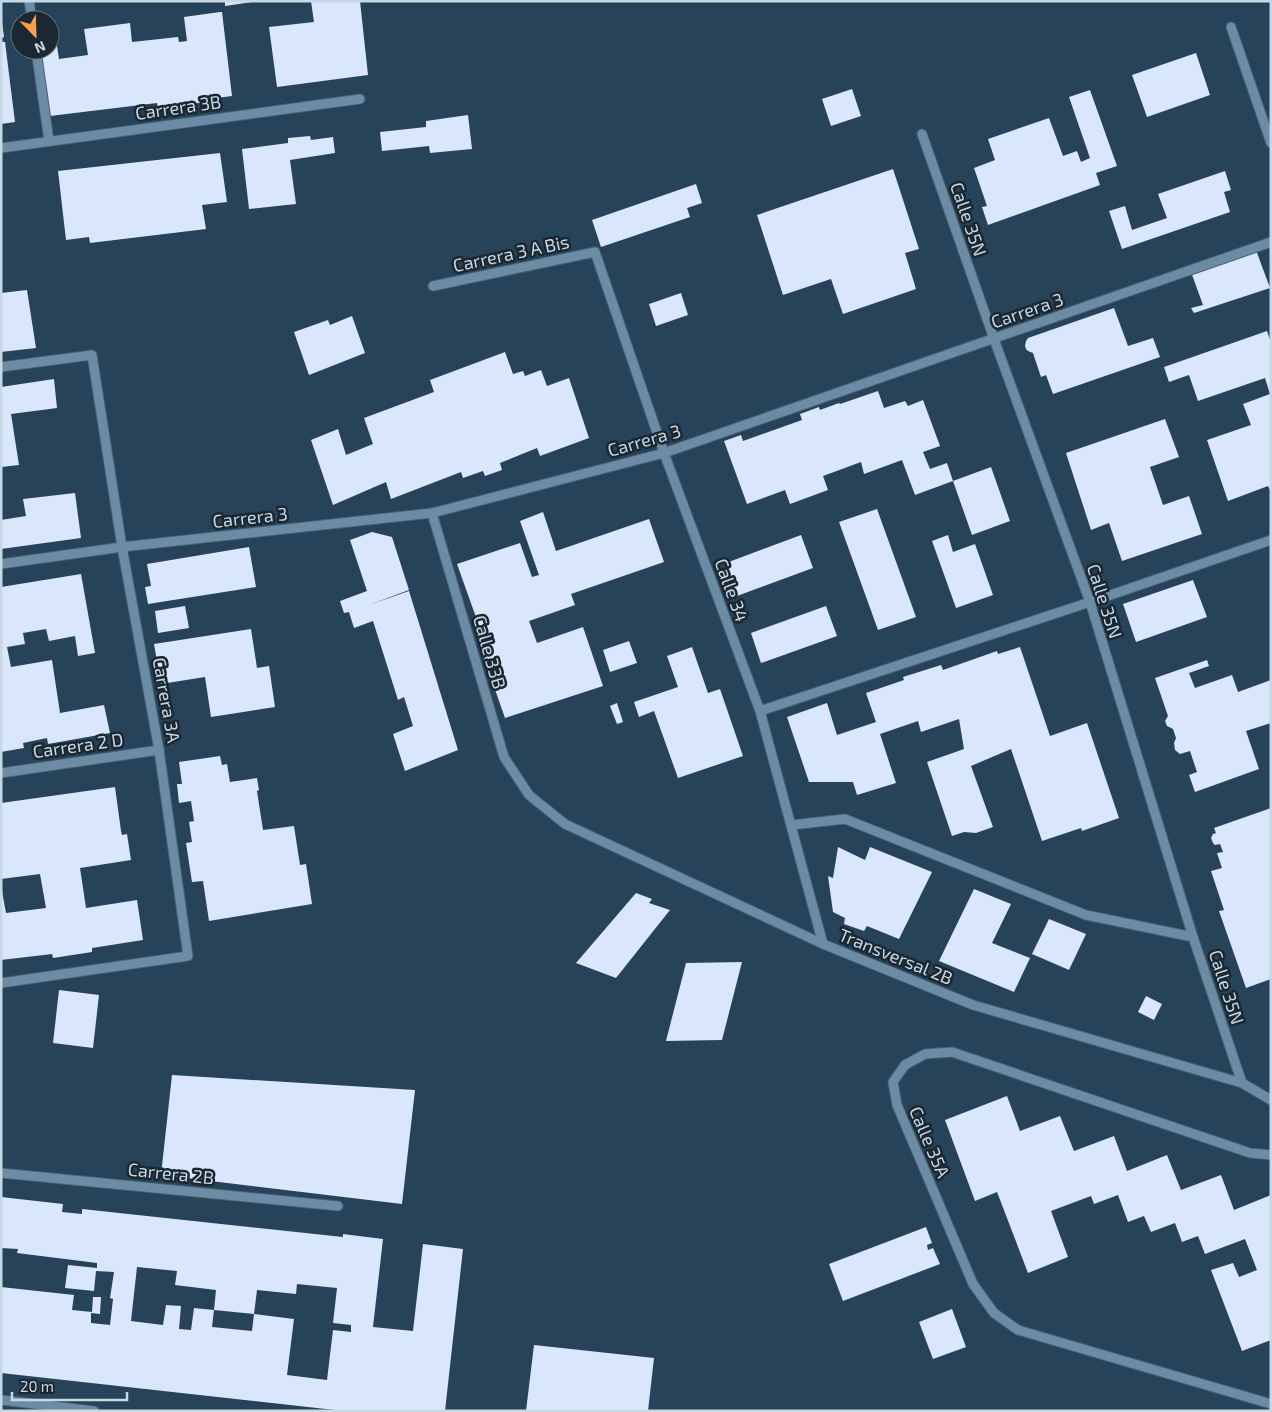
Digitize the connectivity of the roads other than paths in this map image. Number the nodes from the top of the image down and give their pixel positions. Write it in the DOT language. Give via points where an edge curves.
graph roads {
  1 [pos="1231,27"];
  2 [pos="37,60"];
  3 [pos="360,99"];
  4 [pos="922,134"];
  5 [pos="49,142"];
  6 [pos="1271,143"];
  7 [pos="1,148"];
  8 [pos="1271,242"];
  9 [pos="595,252"];
  10 [pos="433,286"];
  11 [pos="994,339"];
  12 [pos="1,367"];
  13 [pos="664,453"];
  14 [pos="432,513"];
  15 [pos="1271,540"];
  16 [pos="122,548"];
  17 [pos="1,564"];
  18 [pos="1090,602"];
  19 [pos="760,711"];
  20 [pos="160,750"];
  21 [pos="1,773"];
  22 [pos="529,796"];
  23 [pos="791,825"];
  24 [pos="1193,937"];
  25 [pos="823,944"];
  26 [pos="1,982"];
  27 [pos="1242,1083"];
  28 [pos="1271,1100"];
  29 [pos="1271,1156"];
  30 [pos="1,1173"];
  31 [pos="338,1206"];
  32 [pos="1,1400"];
  33 [pos="1271,1404"];
  34 [pos="94,1411"];
  1 -- 6 [label="street"];
  2 -- 5 [label="street"];
  3 -- 5 [label="street, Carrera 3B"];
  4 -- 11 [label="street, Calle 35N"];
  5 -- 7 [label="street, Carrera 3B"];
  8 -- 11 [label="street, Carrera 3"];
  9 -- 10 [label="street, Carrera 3 A Bis"];
  9 -- 13 [label="street, Calle 34"];
  11 -- 13 [label="street, Carrera 3"];
  11 -- 18 [label="street, Calle 35N"];
  12 -- 16 [label="street, Carrera 3A" via="92,355"];
  13 -- 14 [label="street, Carrera 3"];
  13 -- 19 [label="street, Calle 34"];
  14 -- 16 [label="street, Carrera 3"];
  14 -- 22 [label="street, Calle 33B" via="504,757"];
  15 -- 18 [label="street"];
  16 -- 17 [label="street, Carrera 3"];
  16 -- 20 [label="street, Carrera 3A"];
  18 -- 19 [label="street"];
  18 -- 24 [label="street, Calle 35N"];
  19 -- 23 [label="street, Calle 34"];
  20 -- 21 [label="street, Carrera 2 D"];
  20 -- 26 [label="street, Carrera 3A" via="188,956"];
  22 -- 25 [label="street, Transversal 2B" via="565,824"];
  23 -- 24 [label="street" via="845,820 1086,915"];
  23 -- 25 [label="street, Calle 34"];
  24 -- 27 [label="street, Calle 35N"];
  25 -- 27 [label="street, Transversal 2B" via="973,1005"];
  27 -- 28 [label="street, Transversal 2B"];
  29 -- 33 [label="street, Calle 35A" via="1250,1153 952,1052 925,1054 905,1065 893,1082 897,1105 973,1284 994,1313 1018,1330"];
  30 -- 31 [label="street, Carrera 2B"];
  32 -- 34 [label="street"];
}
